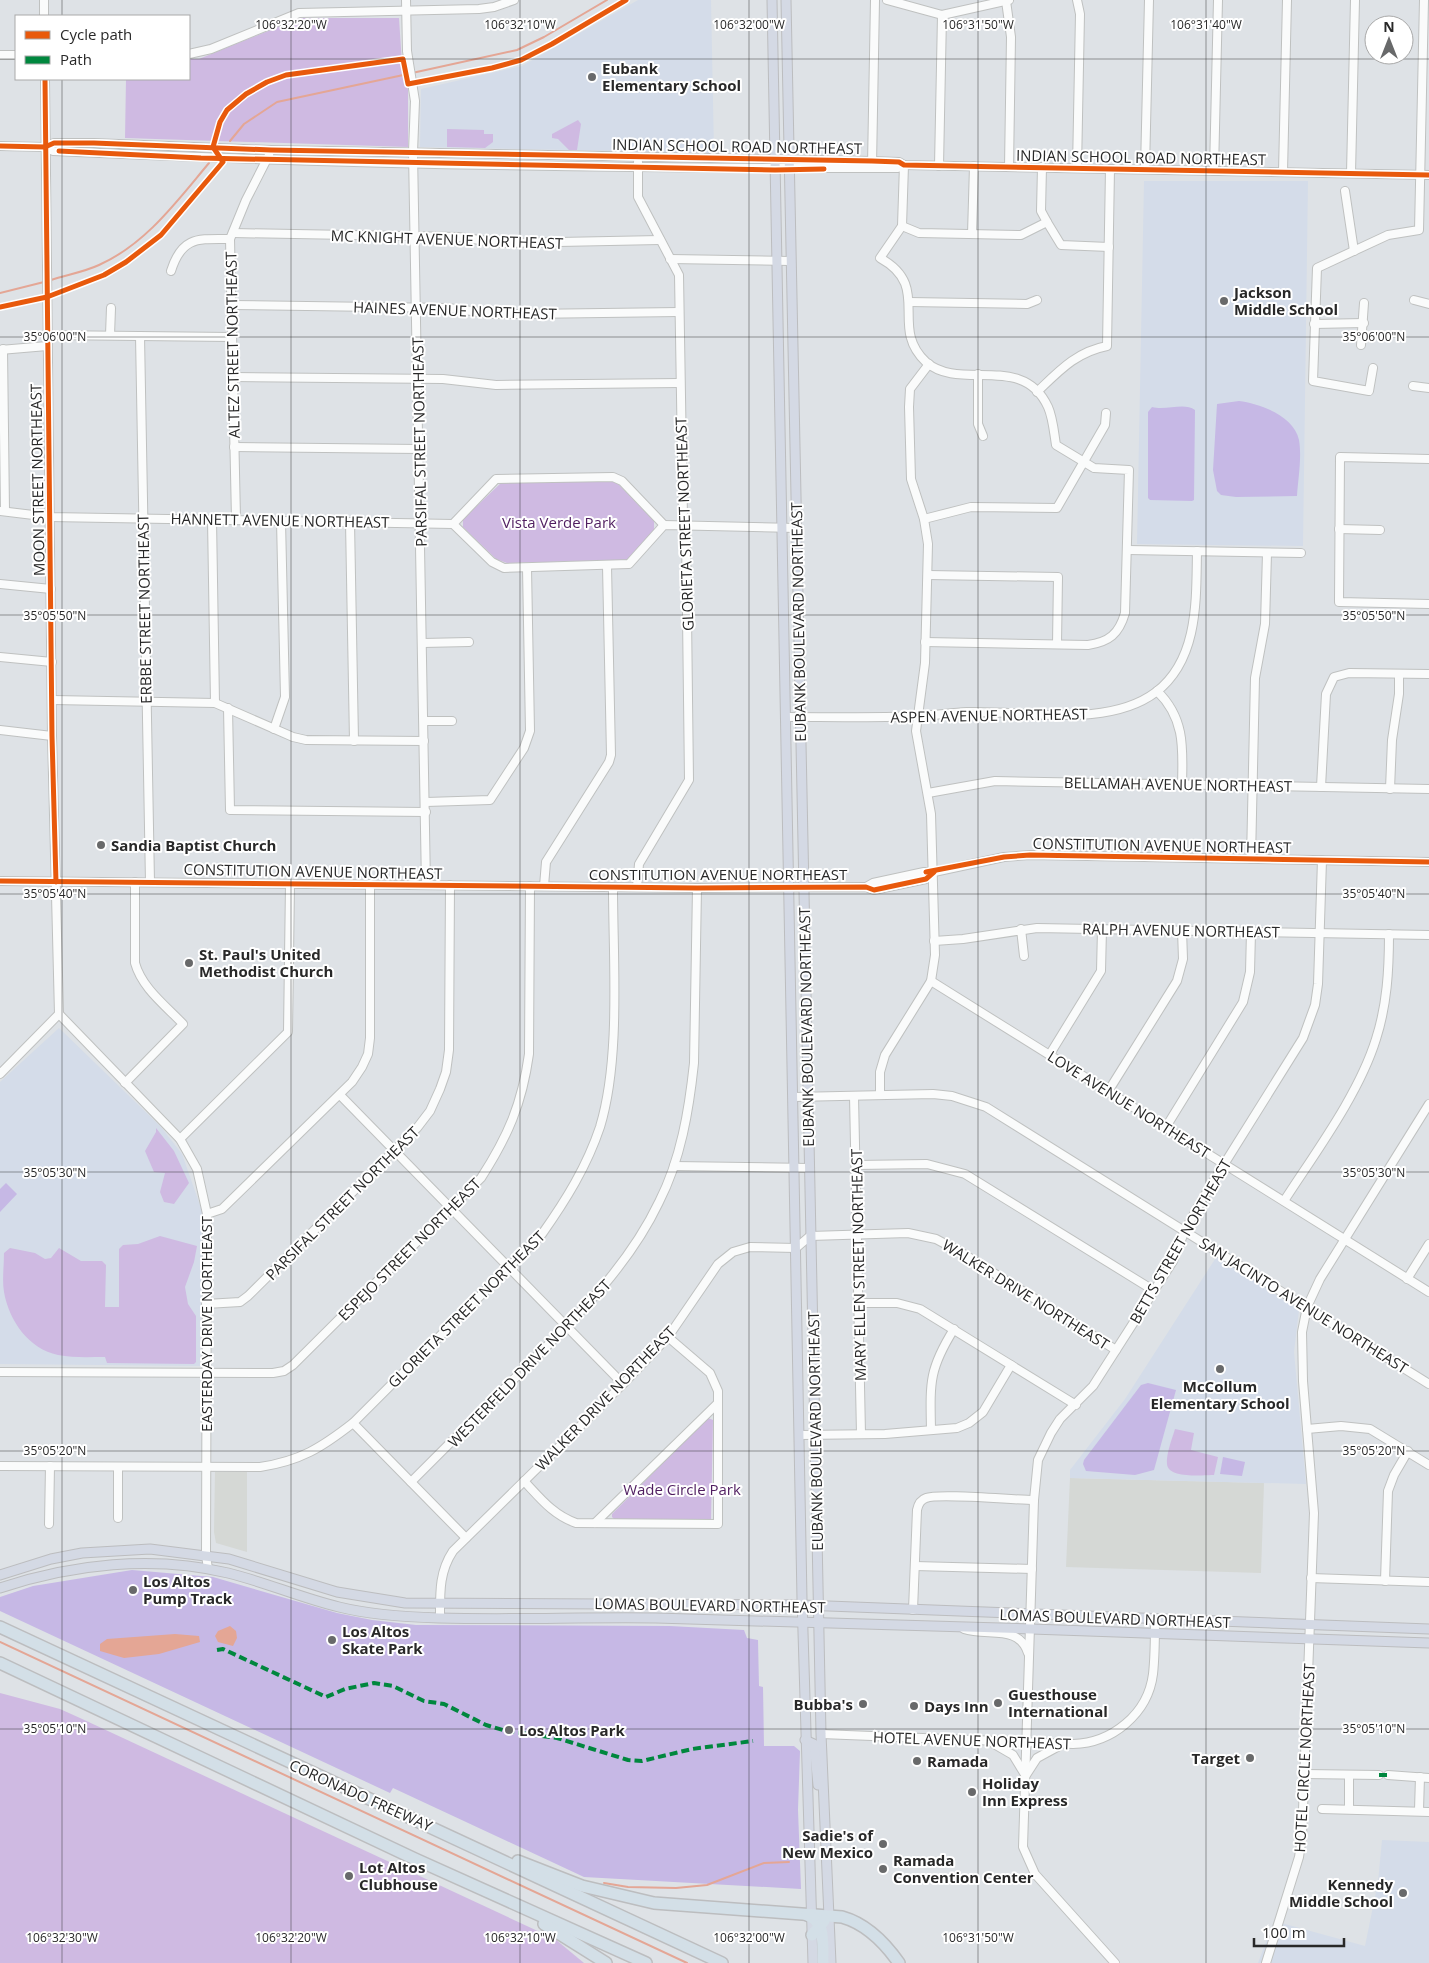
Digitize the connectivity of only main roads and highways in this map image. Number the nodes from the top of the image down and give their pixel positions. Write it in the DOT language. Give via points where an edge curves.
graph roads {
  1 [pos="772,0"];
  2 [pos="786,0"];
  3 [pos="773,70"];
  4 [pos="787,70"];
  5 [pos="778,341"];
  6 [pos="792,341"];
  7 [pos="794,423"];
  8 [pos="780,424"];
  9 [pos="784,633"];
  10 [pos="798,633"];
  11 [pos="787,794"];
  12 [pos="801,794"];
  13 [pos="790,961"];
  14 [pos="805,961"];
  15 [pos="798,1341"];
  16 [pos="813,1341"];
  17 [pos="0,1575"];
  18 [pos="0,1588"];
  19 [pos="667,1604"];
  20 [pos="802,1605"];
  21 [pos="818,1606"];
  22 [pos="617,1618"];
  23 [pos="802,1622"];
  24 [pos="818,1622"];
  25 [pos="0,1627"];
  26 [pos="1429,1630"];
  27 [pos="1429,1643"];
  28 [pos="0,1663"];
  29 [pos="805,1740"];
  30 [pos="825,1811"];
  31 [pos="438,1830"];
  32 [pos="415,1859"];
  33 [pos="821,1915"];
  34 [pos="812,1936"];
  35 [pos="606,1963"];
  36 [pos="646,1963"];
  37 [pos="722,1963"];
  38 [pos="814,1963"];
  39 [pos="823,1963"];
  40 [pos="831,1963"];
  41 [pos="900,1963"];
  1 -- 3 [label="main road, EUBANK BOULEVARD NORTHEAST"];
  2 -- 4 [label="main road, EUBANK BOULEVARD NORTHEAST"];
  3 -- 4 [label="main road"];
  3 -- 5 [label="main road, EUBANK BOULEVARD NORTHEAST"];
  4 -- 6 [label="main road, EUBANK BOULEVARD NORTHEAST"];
  5 -- 6 [label="main road"];
  5 -- 8 [label="main road, EUBANK BOULEVARD NORTHEAST"];
  6 -- 7 [label="main road, EUBANK BOULEVARD NORTHEAST"];
  7 -- 8 [label="main road"];
  7 -- 10 [label="main road, EUBANK BOULEVARD NORTHEAST"];
  8 -- 9 [label="main road, EUBANK BOULEVARD NORTHEAST"];
  9 -- 10 [label="main road"];
  9 -- 11 [label="main road, EUBANK BOULEVARD NORTHEAST"];
  10 -- 12 [label="main road, EUBANK BOULEVARD NORTHEAST"];
  11 -- 12 [label="main road"];
  11 -- 13 [label="main road, EUBANK BOULEVARD NORTHEAST"];
  12 -- 14 [label="main road, EUBANK BOULEVARD NORTHEAST"];
  13 -- 14 [label="main road"];
  13 -- 15 [label="main road, EUBANK BOULEVARD NORTHEAST"];
  14 -- 16 [label="main road, EUBANK BOULEVARD NORTHEAST"];
  15 -- 16 [label="main road"];
  15 -- 20 [label="main road, EUBANK BOULEVARD NORTHEAST"];
  16 -- 21 [label="main road, EUBANK BOULEVARD NORTHEAST"];
  17 -- 19 [label="main road, LOMAS BOULEVARD NORTHEAST" via="51,1559 150,1549 206,1555 255,1566 337,1592 405,1603"];
  18 -- 22 [label="main road, LOMAS BOULEVARD NORTHEAST" via="54,1573 120,1564 149,1564 208,1569 370,1614 440,1618"];
  19 -- 20 [label="main road, LOMAS BOULEVARD NORTHEAST"];
  19 -- 22 [label="main road" via="664,1613 630,1613"];
  20 -- 21 [label="main road, LOMAS BOULEVARD NORTHEAST"];
  20 -- 23 [label="main road, EUBANK BOULEVARD NORTHEAST"];
  21 -- 24 [label="main road, EUBANK BOULEVARD NORTHEAST"];
  21 -- 26 [label="main road, LOMAS BOULEVARD NORTHEAST"];
  22 -- 23 [label="main road, LOMAS BOULEVARD NORTHEAST"];
  23 -- 24 [label="main road, LOMAS BOULEVARD NORTHEAST"];
  23 -- 29 [label="main road, EUBANK BOULEVARD NORTHEAST"];
  24 -- 27 [label="main road, LOMAS BOULEVARD NORTHEAST"];
  24 -- 30 [label="main road, EUBANK BOULEVARD NORTHEAST"];
  25 -- 31 [label="highway, CORONADO FREEWAY"];
  28 -- 32 [label="highway"];
  29 -- 30 [label="main road" via="814,1744 817,1782"];
  29 -- 33 [label="main road, EUBANK BOULEVARD NORTHEAST"];
  30 -- 33 [label="main road, EUBANK BOULEVARD NORTHEAST"];
  31 -- 33 [label="highway" via="582,1886 625,1898 702,1908"];
  31 -- 37 [label="highway, CORONADO FREEWAY"];
  32 -- 35 [label="highway" via="547,1925"];
  32 -- 36 [label="highway"];
  33 -- 34 [label="highway"];
  33 -- 39 [label="highway"];
  33 -- 40 [label="main road, EUBANK BOULEVARD NORTHEAST"];
  33 -- 41 [label="highway" via="856,1922 884,1943"];
  34 -- 38 [label="main road"];
}
